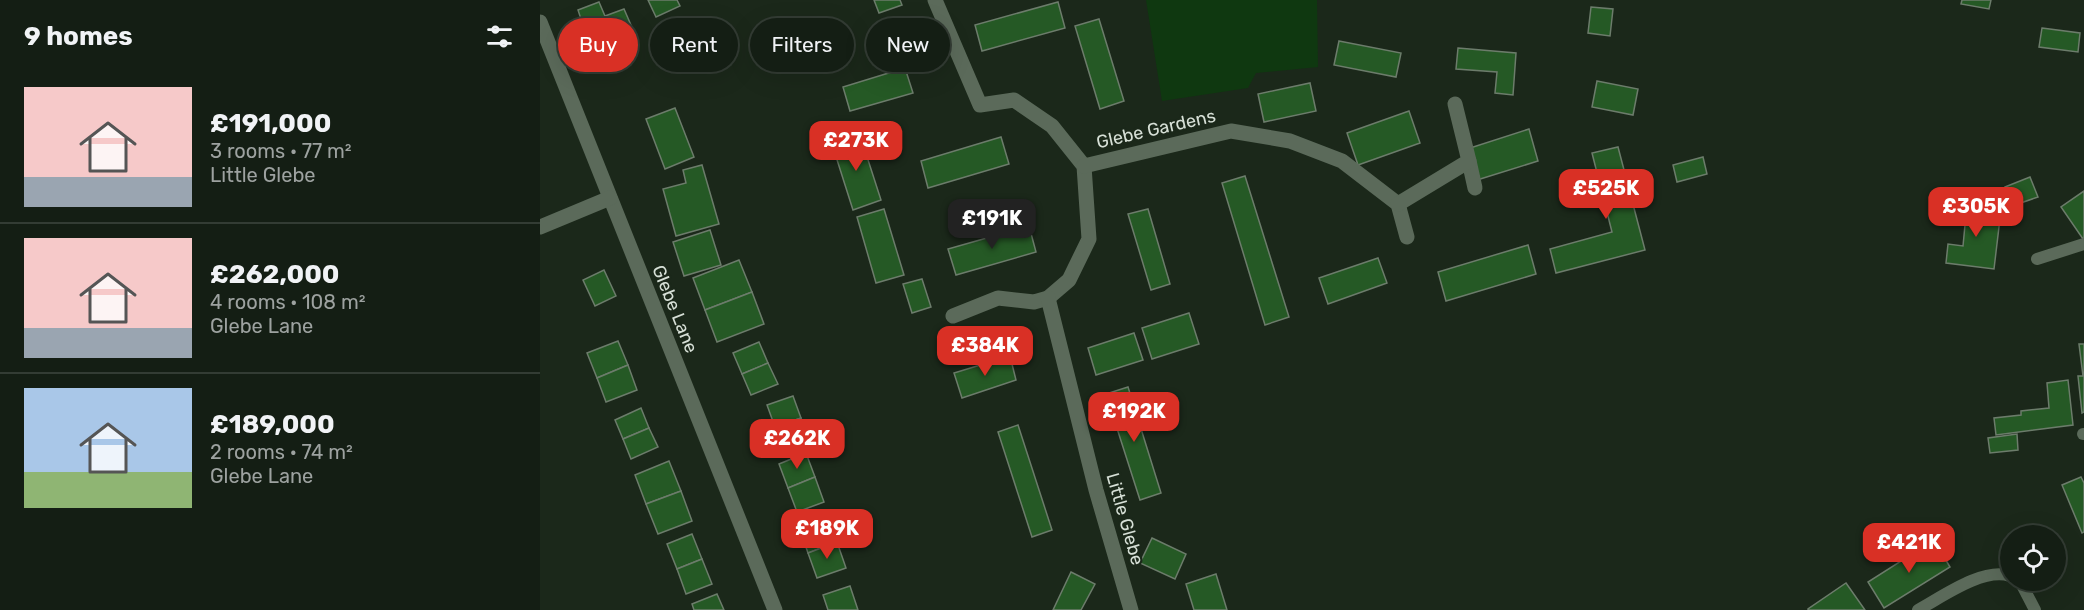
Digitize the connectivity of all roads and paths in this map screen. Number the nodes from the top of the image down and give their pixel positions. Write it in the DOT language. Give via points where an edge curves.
graph roads {
  1 [pos="935,0"];
  2 [pos="540,22"];
  3 [pos="1455,104"];
  4 [pos="1469,161"];
  5 [pos="1084,166"];
  6 [pos="1474,188"];
  7 [pos="610,198"];
  8 [pos="1398,204"];
  9 [pos="540,227"];
  10 [pos="1407,237"];
  11 [pos="2084,244"];
  12 [pos="2037,258"];
  13 [pos="1048,298"];
  14 [pos="953,316"];
  15 [pos="2000,575"];
  16 [pos="2025,591"];
  17 [pos="775,610"];
  18 [pos="1131,610"];
  19 [pos="1918,610"];
  20 [pos="2035,610"];
  1 -- 5 [label="street" via="980,105 1014,100 1052,126"];
  2 -- 7 [label="street, Glebe Lane"];
  3 -- 4 [label="street"];
  4 -- 6 [label="street"];
  4 -- 8 [label="street"];
  5 -- 8 [label="street, Glebe Gardens" via="1231,131 1290,141 1342,161"];
  5 -- 13 [label="street" via="1089,239 1069,280"];
  7 -- 9 [label="street"];
  7 -- 17 [label="street, Glebe Lane"];
  8 -- 10 [label="street"];
  11 -- 12 [label="lane"];
  13 -- 14 [label="street" via="1034,302 998,298"];
  13 -- 18 [label="street, Little Glebe"];
  15 -- 19 [label="lane" via="1980,577"];
  16 -- 20 [label="lane"];
}
